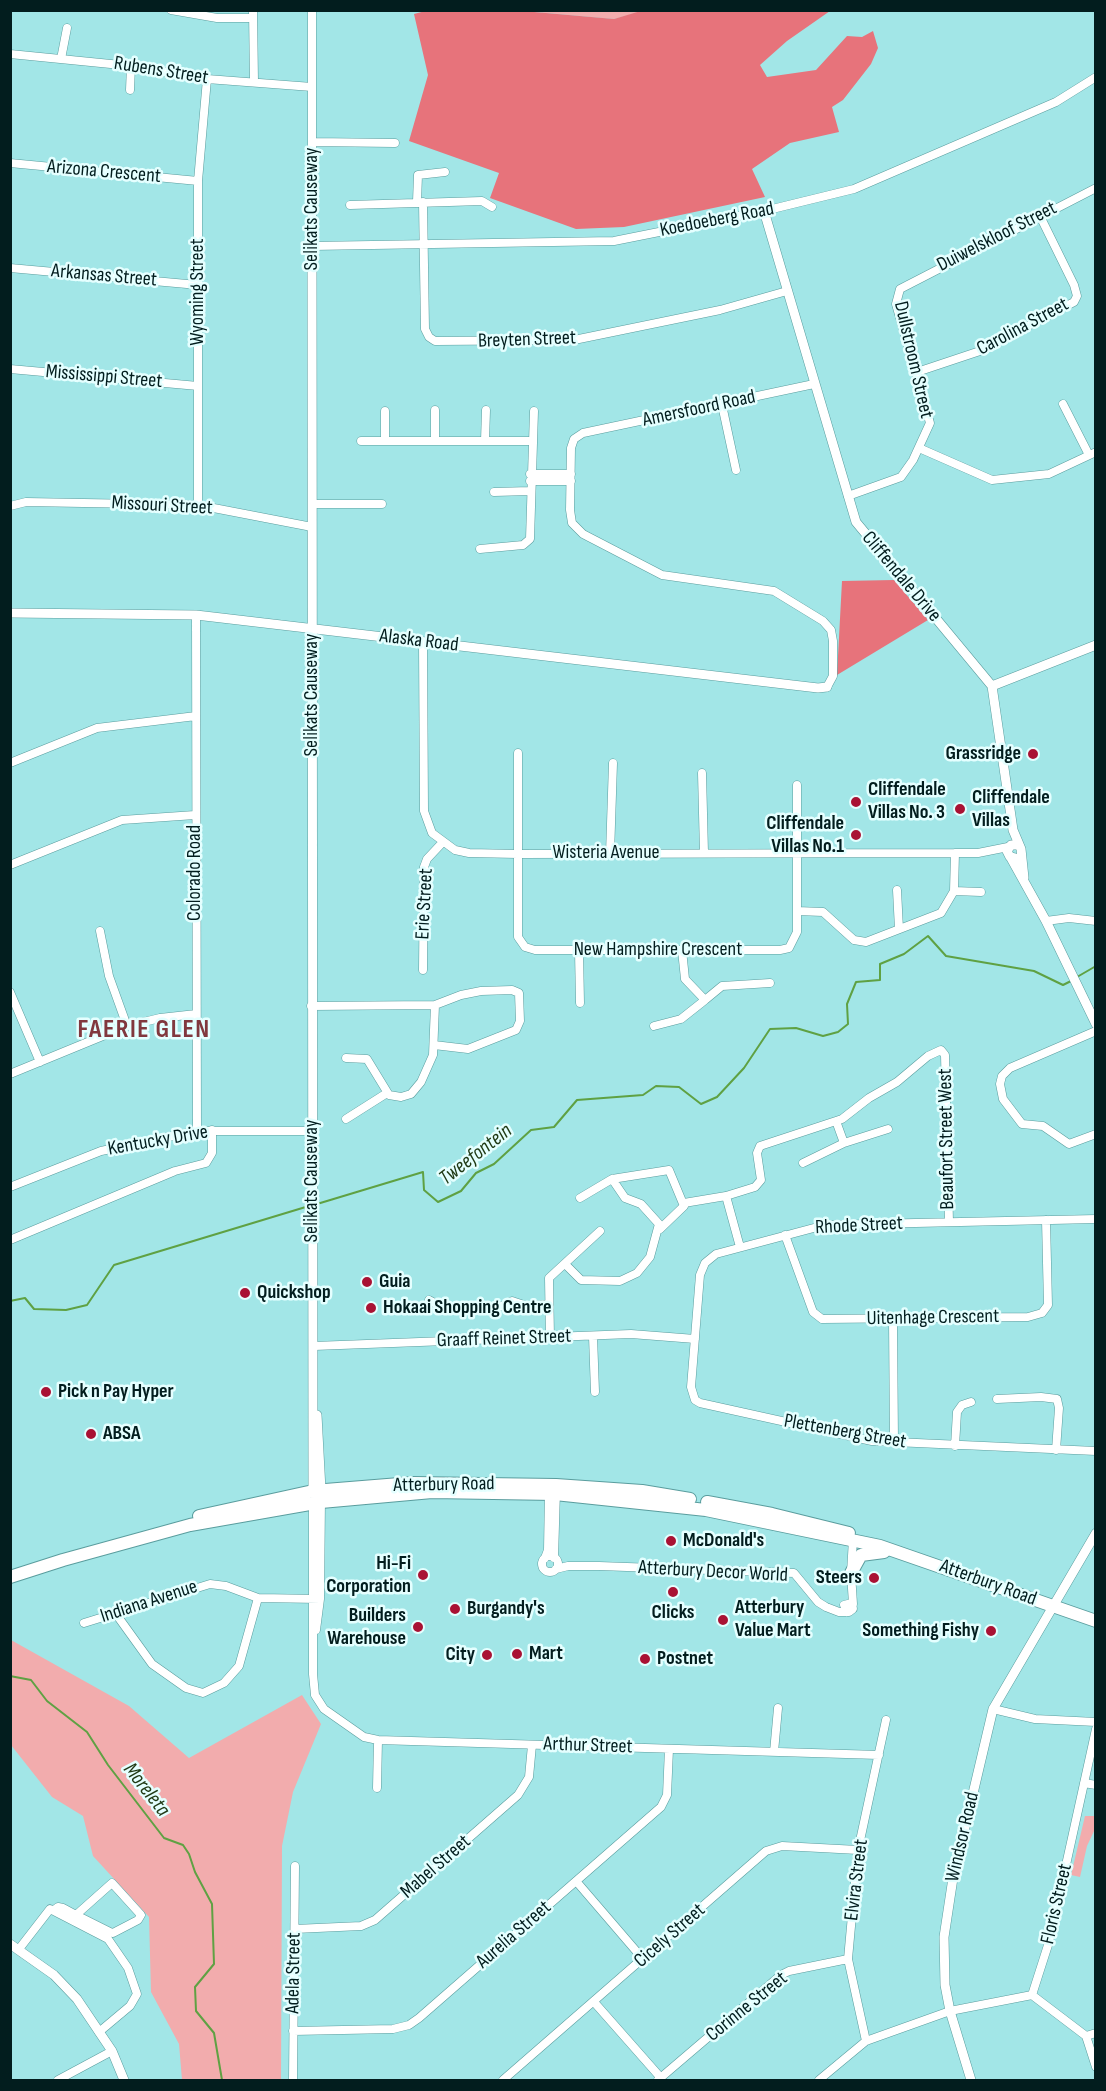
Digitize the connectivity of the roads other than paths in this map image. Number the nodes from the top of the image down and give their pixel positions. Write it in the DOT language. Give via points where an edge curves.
graph roads {
  1 [pos="171,10"];
  2 [pos="312,10"];
  3 [pos="253,14"];
  4 [pos="67,28"];
  5 [pos="10,54"];
  6 [pos="61,59"];
  7 [pos="132,66"];
  8 [pos="1095,77"];
  9 [pos="207,79"];
  10 [pos="254,82"];
  11 [pos="312,87"];
  12 [pos="130,90"];
  13 [pos="312,142"];
  14 [pos="395,143"];
  15 [pos="10,163"];
  16 [pos="445,172"];
  17 [pos="198,181"];
  18 [pos="1095,188"];
  19 [pos="420,202"];
  20 [pos="350,205"];
  21 [pos="492,207"];
  22 [pos="764,211"];
  23 [pos="1040,216"];
  24 [pos="423,244"];
  25 [pos="312,246"];
  26 [pos="10,268"];
  27 [pos="198,285"];
  28 [pos="900,288"];
  29 [pos="787,291"];
  30 [pos="10,369"];
  31 [pos="917,372"];
  32 [pos="814,384"];
  33 [pos="198,386"];
  34 [pos="1063,404"];
  35 [pos="722,405"];
  36 [pos="435,410"];
  37 [pos="486,410"];
  38 [pos="385,411"];
  39 [pos="534,411"];
  40 [pos="362,441"];
  41 [pos="385,441"];
  42 [pos="435,441"];
  43 [pos="485,441"];
  44 [pos="532,441"];
  45 [pos="919,448"];
  46 [pos="1092,453"];
  47 [pos="736,470"];
  48 [pos="530,477"];
  49 [pos="571,477"];
  50 [pos="530,490"];
  51 [pos="494,492"];
  52 [pos="848,496"];
  53 [pos="313,504"];
  54 [pos="382,504"];
  55 [pos="198,505"];
  56 [pos="10,506"];
  57 [pos="312,527"];
  58 [pos="480,549"];
  59 [pos="10,613"];
  60 [pos="196,615"];
  61 [pos="312,628"];
  62 [pos="423,642"];
  63 [pos="1095,645"];
  64 [pos="992,686"];
  65 [pos="827,687"];
  66 [pos="196,716"];
  67 [pos="518,753"];
  68 [pos="10,763"];
  69 [pos="613,763"];
  70 [pos="702,773"];
  71 [pos="797,784"];
  72 [pos="195,815"];
  73 [pos="442,843"];
  74 [pos="1013,852"];
  75 [pos="704,853"];
  76 [pos="797,853"];
  77 [pos="955,853"];
  78 [pos="518,854"];
  79 [pos="610,854"];
  80 [pos="10,865"];
  81 [pos="897,890"];
  82 [pos="954,891"];
  83 [pos="981,892"];
  84 [pos="797,911"];
  85 [pos="1046,921"];
  86 [pos="1095,921"];
  87 [pos="899,929"];
  88 [pos="100,932"];
  89 [pos="682,950"];
  90 [pos="579,951"];
  91 [pos="423,970"];
  92 [pos="770,983"];
  93 [pos="10,992"];
  94 [pos="705,1000"];
  95 [pos="580,1003"];
  96 [pos="435,1005"];
  97 [pos="311,1006"];
  98 [pos="196,1014"];
  99 [pos="1095,1024"];
  100 [pos="127,1026"];
  101 [pos="654,1026"];
  102 [pos="1095,1031"];
  103 [pos="434,1045"];
  104 [pos="346,1058"];
  105 [pos="40,1062"];
  106 [pos="10,1074"];
  107 [pos="387,1093"];
  108 [pos="346,1119"];
  109 [pos="837,1121"];
  110 [pos="888,1129"];
  111 [pos="212,1130"];
  112 [pos="197,1131"];
  113 [pos="312,1131"];
  114 [pos="1095,1134"];
  115 [pos="844,1143"];
  116 [pos="803,1163"];
  117 [pos="612,1179"];
  118 [pos="10,1187"];
  119 [pos="726,1196"];
  120 [pos="580,1198"];
  121 [pos="684,1203"];
  122 [pos="1046,1220"];
  123 [pos="1095,1220"];
  124 [pos="949,1222"];
  125 [pos="660,1229"];
  126 [pos="600,1231"];
  127 [pos="785,1235"];
  128 [pos="10,1240"];
  129 [pos="740,1247"];
  130 [pos="566,1264"];
  131 [pos="429,1300"];
  132 [pos="549,1304"];
  133 [pos="893,1319"];
  134 [pos="593,1336"];
  135 [pos="550,1338"];
  136 [pos="695,1339"];
  137 [pos="314,1346"];
  138 [pos="595,1392"];
  139 [pos="997,1399"];
  140 [pos="971,1402"];
  141 [pos="894,1443"];
  142 [pos="955,1446"];
  143 [pos="1056,1450"];
  144 [pos="1095,1451"];
  145 [pos="552,1490"];
  146 [pos="317,1496"];
  147 [pos="1095,1533"];
  148 [pos="853,1538"];
  149 [pos="898,1552"];
  150 [pos="545,1558"];
  151 [pos="555,1558"];
  152 [pos="568,1566"];
  153 [pos="556,1569"];
  154 [pos="10,1570"];
  155 [pos="851,1573"];
  156 [pos="10,1577"];
  157 [pos="258,1598"];
  158 [pos="316,1599"];
  159 [pos="1053,1607"];
  160 [pos="116,1614"];
  161 [pos="1095,1621"];
  162 [pos="84,1623"];
  163 [pos="315,1695"];
  164 [pos="778,1708"];
  165 [pos="993,1709"];
  166 [pos="886,1720"];
  167 [pos="1095,1722"];
  168 [pos="1095,1729"];
  169 [pos="378,1740"];
  170 [pos="532,1745"];
  171 [pos="669,1749"];
  172 [pos="774,1752"];
  173 [pos="879,1755"];
  174 [pos="1084,1783"];
  175 [pos="1095,1785"];
  176 [pos="377,1788"];
  177 [pos="858,1850"];
  178 [pos="295,1866"];
  179 [pos="576,1881"];
  180 [pos="51,1910"];
  181 [pos="76,1915"];
  182 [pos="295,1929"];
  183 [pos="10,1944"];
  184 [pos="20,1949"];
  185 [pos="643,1959"];
  186 [pos="848,1959"];
  187 [pos="1032,1995"];
  188 [pos="594,2002"];
  189 [pos="950,2011"];
  190 [pos="293,2031"];
  191 [pos="99,2032"];
  192 [pos="1095,2033"];
  193 [pos="1086,2036"];
  194 [pos="866,2041"];
  195 [pos="112,2051"];
  196 [pos="1095,2067"];
  197 [pos="660,2079"];
  198 [pos="58,2080"];
  199 [pos="124,2080"];
  200 [pos="293,2080"];
  201 [pos="503,2080"];
  202 [pos="820,2080"];
  203 [pos="971,2080"];
  1 -- 3 [label="street" via="217,18"];
  2 -- 11 [label="street, Selikats Causeway"];
  3 -- 10 [label="street"];
  4 -- 6 [label="street"];
  5 -- 6 [label="street, Rubens Street"];
  6 -- 7 [label="street, Rubens Street"];
  7 -- 9 [label="street, Rubens Street"];
  7 -- 12 [label="street"];
  8 -- 22 [label="street, Koedoeberg Road" via="1056,102 854,189"];
  9 -- 10 [label="street, Rubens Street"];
  9 -- 17 [label="street, Wyoming Street"];
  10 -- 11 [label="street, Rubens Street"];
  11 -- 13 [label="street, Selikats Causeway"];
  13 -- 14 [label="street"];
  13 -- 25 [label="street, Selikats Causeway"];
  15 -- 17 [label="street, Arizona Crescent"];
  16 -- 19 [label="street, Breyten Street" via="418,175"];
  17 -- 27 [label="street, Wyoming Street"];
  18 -- 23 [label="street, Duiwelskloof Street"];
  19 -- 20 [label="street"];
  19 -- 21 [label="street" via="482,201"];
  19 -- 24 [label="street, Breyten Street"];
  22 -- 24 [label="street, Koedoeberg Road" via="614,241"];
  22 -- 29 [label="street, Cliffendale Drive"];
  23 -- 28 [label="street, Duiwelskloof Street"];
  23 -- 31 [label="street, Carolina Street" via="1074,285 1074,302 980,351"];
  24 -- 25 [label="street, Koedoeberg Road"];
  24 -- 29 [label="street, Breyten Street" via="425,329 429,337 440,342 574,340 720,310"];
  25 -- 53 [label="street, Selikats Causeway"];
  26 -- 27 [label="street, Arkansas Street"];
  27 -- 33 [label="street, Wyoming Street"];
  28 -- 31 [label="street, Dullstroom Street" via="896,304"];
  29 -- 32 [label="street, Cliffendale Drive"];
  30 -- 33 [label="street, Mississippi Street"];
  31 -- 45 [label="street, Dullstroom Street" via="930,420"];
  32 -- 35 [label="street, Amersfoord Road"];
  32 -- 52 [label="street, Cliffendale Drive"];
  33 -- 55 [label="street, Wyoming Street"];
  34 -- 46 [label="street"];
  35 -- 47 [label="street"];
  35 -- 49 [label="street, Amersfoord Road" via="583,433 572,446"];
  36 -- 42 [label="street"];
  37 -- 43 [label="street"];
  38 -- 41 [label="street"];
  39 -- 44 [label="street"];
  40 -- 41 [label="street"];
  41 -- 42 [label="street"];
  42 -- 43 [label="street"];
  43 -- 44 [label="street"];
  44 -- 48 [label="street"];
  45 -- 46 [label="street" via="992,480 1049,474"];
  45 -- 52 [label="street, Dullstroom Street" via="901,477"];
  48 -- 49 [label="street"];
  48 -- 50 [label="street"];
  49 -- 65 [label="street" via="572,523 591,538 672,579 777,592 825,622 833,641 833,676"];
  50 -- 51 [label="street"];
  50 -- 58 [label="street" via="527,544"];
  52 -- 64 [label="street, Cliffendale Drive" via="858,526"];
  53 -- 54 [label="street"];
  53 -- 57 [label="street, Selikats Causeway"];
  55 -- 56 [label="street, Missouri Street" via="26,502"];
  55 -- 57 [label="street, Missouri Street"];
  57 -- 61 [label="street, Selikats Causeway"];
  59 -- 60 [label="street, Alaska Road"];
  60 -- 61 [label="street, Alaska Road"];
  60 -- 66 [label="street, Colorado Road"];
  61 -- 62 [label="street, Alaska Road"];
  61 -- 97 [label="street, Selikats Causeway"];
  62 -- 65 [label="street, Alaska Road"];
  62 -- 73 [label="street" via="424,811 430,830"];
  63 -- 64 [label="street"];
  64 -- 74 [label="street"];
  66 -- 68 [label="street" via="97,728"];
  66 -- 72 [label="street, Colorado Road"];
  67 -- 78 [label="street"];
  69 -- 79 [label="street"];
  70 -- 75 [label="street"];
  71 -- 76 [label="street, New Hampshire Crescent"];
  72 -- 80 [label="street" via="122,820"];
  72 -- 98 [label="street, Colorado Road"];
  73 -- 78 [label="street, Wisteria Avenue" via="461,852"];
  73 -- 91 [label="street, Erie Street" via="424,867"];
  74 -- 77 [label="street, Wisteria Avenue"];
  74 -- 85 [label="street"];
  75 -- 76 [label="street, Wisteria Avenue"];
  75 -- 79 [label="street, Wisteria Avenue"];
  76 -- 77 [label="street, Wisteria Avenue"];
  76 -- 84 [label="street, New Hampshire Crescent"];
  77 -- 82 [label="street"];
  78 -- 79 [label="street, Wisteria Avenue"];
  78 -- 90 [label="street, New Hampshire Crescent" via="521,943 535,950"];
  81 -- 87 [label="street"];
  82 -- 83 [label="street"];
  82 -- 87 [label="street" via="939,915"];
  84 -- 87 [label="street" via="823,912 859,942"];
  84 -- 89 [label="street, New Hampshire Crescent" via="797,937 785,950"];
  85 -- 86 [label="street"];
  85 -- 99 [label="street"];
  88 -- 100 [label="street" via="109,976"];
  89 -- 90 [label="street, New Hampshire Crescent"];
  89 -- 94 [label="street" via="685,979"];
  90 -- 95 [label="street"];
  92 -- 94 [label="street" via="722,986"];
  93 -- 105 [label="street"];
  94 -- 101 [label="street" via="681,1019"];
  96 -- 97 [label="street"];
  96 -- 103 [label="street"];
  96 -- 103 [label="street" via="466,994 515,990 519,993 520,1021 516,1030 474,1048"];
  97 -- 113 [label="street, Selikats Causeway"];
  98 -- 100 [label="street"];
  98 -- 112 [label="street, Colorado Road"];
  100 -- 105 [label="street"];
  102 -- 114 [label="street" via="1010,1068 1000,1084 1008,1107 1022,1124 1043,1126 1070,1144"];
  103 -- 107 [label="street" via="414,1092 401,1097"];
  104 -- 107 [label="street" via="367,1059"];
  105 -- 106 [label="street"];
  107 -- 108 [label="street"];
  109 -- 115 [label="street"];
  109 -- 119 [label="street" via="760,1146 762,1175 758,1184"];
  109 -- 124 [label="street, Beaufort Street West" via="940,1050 945,1055"];
  110 -- 115 [label="street"];
  111 -- 112 [label="street, Kentucky Drive"];
  111 -- 113 [label="street, Kentucky Drive"];
  111 -- 128 [label="street" via="212,1153 206,1163 175,1171"];
  112 -- 118 [label="street, Kentucky Drive" via="101,1151"];
  113 -- 137 [label="street, Selikats Causeway"];
  115 -- 116 [label="street"];
  117 -- 120 [label="street"];
  117 -- 121 [label="street" via="669,1170"];
  117 -- 125 [label="street" via="625,1198 646,1207"];
  119 -- 121 [label="street"];
  119 -- 129 [label="street"];
  121 -- 125 [label="street" via="682,1210"];
  122 -- 123 [label="street, Rhode Street"];
  122 -- 124 [label="street, Rhode Street"];
  122 -- 133 [label="street, Uitenhage Crescent" via="1048,1301 1042,1313 1028,1317"];
  124 -- 127 [label="street, Rhode Street" via="825,1225"];
  125 -- 130 [label="street" via="645,1265 627,1279 587,1282"];
  126 -- 130 [label="street"];
  127 -- 129 [label="street, Rhode Street"];
  127 -- 133 [label="street, Uitenhage Crescent" via="816,1316"];
  129 -- 136 [label="street, Rhode Street" via="716,1254 705,1263 700,1275"];
  130 -- 132 [label="street" via="549,1278"];
  131 -- 132 [label="street" via="458,1308 495,1309 512,1301 527,1306"];
  132 -- 135 [label="street"];
  133 -- 141 [label="street"];
  134 -- 135 [label="street, Graaff Reinet Street"];
  134 -- 136 [label="street, Graaff Reinet Street"];
  134 -- 138 [label="street"];
  135 -- 137 [label="street, Graaff Reinet Street"];
  136 -- 141 [label="street, Plettenberg Street" via="691,1387 694,1400"];
  137 -- 146 [label="street, Selikats Causeway"];
  139 -- 143 [label="street" via="1057,1400"];
  140 -- 142 [label="street" via="957,1412"];
  141 -- 142 [label="street, Plettenberg Street"];
  142 -- 143 [label="street, Plettenberg Street"];
  143 -- 144 [label="street, Plettenberg Street"];
  145 -- 146 [label="main road, Atterbury Road"];
  145 -- 148 [label="main road, Atterbury Road" via="706,1510"];
  145 -- 150 [label="street"];
  145 -- 151 [label="street"];
  146 -- 154 [label="main road, Atterbury Road" via="231,1507"];
  146 -- 156 [label="main road, Atterbury Road" via="190,1525"];
  146 -- 158 [label="street, Selikats Causeway"];
  147 -- 159 [label="street"];
  148 -- 149 [label="main road, Atterbury Road"];
  148 -- 155 [label="street"];
  149 -- 155 [label="main road" via="864,1554"];
  149 -- 159 [label="main road, Atterbury Road"];
  150 -- 151 [label="street"];
  150 -- 153 [label="street" via="544,1569"];
  151 -- 152 [label="street"];
  151 -- 153 [label="street"];
  152 -- 153 [label="street, Atterbury Decor World"];
  152 -- 155 [label="street, Atterbury Decor World" via="794,1573 818,1602 831,1608 847,1606"];
  157 -- 158 [label="street, Indiana Avenue"];
  157 -- 160 [label="street, Indiana Avenue" via="210,1584"];
  157 -- 160 [label="street" via="239,1666 224,1683 204,1693 186,1688 152,1664"];
  158 -- 163 [label="street, Selikats Causeway" via="312,1643"];
  159 -- 161 [label="main road, Atterbury Road"];
  159 -- 165 [label="street, Windsor Road"];
  160 -- 162 [label="street, Indiana Avenue"];
  163 -- 169 [label="street, Arthur Street" via="334,1717 361,1736"];
  164 -- 172 [label="street"];
  165 -- 167 [label="street" via="1035,1719"];
  165 -- 189 [label="street, Windsor Road" via="946,1917 944,1954"];
  166 -- 173 [label="street, Elvira Street"];
  168 -- 174 [label="street, Floris Street"];
  169 -- 170 [label="street, Arthur Street"];
  169 -- 176 [label="street"];
  170 -- 171 [label="street, Arthur Street"];
  170 -- 182 [label="street, Mabel Street" via="529,1777 518,1795 375,1920 361,1926"];
  171 -- 172 [label="street, Arthur Street"];
  171 -- 179 [label="street, Aurelia Street" via="664,1802"];
  172 -- 173 [label="street, Arthur Street"];
  173 -- 177 [label="street, Elvira Street"];
  174 -- 175 [label="street"];
  174 -- 187 [label="street, Floris Street" via="1049,1942"];
  177 -- 185 [label="street, Cicely Street" via="774,1847"];
  177 -- 186 [label="street, Elvira Street"];
  178 -- 182 [label="street, Adela Street"];
  179 -- 185 [label="street"];
  179 -- 190 [label="street, Aurelia Street" via="410,2025 393,2029"];
  180 -- 181 [label="street" via="58,1907"];
  180 -- 184 [label="street"];
  180 -- 191 [label="street" via="108,1939 137,1986 133,2002"];
  181 -- 181 [label="street" via="112,1883 141,1915 113,1933"];
  182 -- 190 [label="street, Adela Street"];
  183 -- 184 [label="street"];
  184 -- 191 [label="street" via="67,1987"];
  185 -- 188 [label="street, Cicely Street"];
  186 -- 194 [label="street, Elvira Street"];
  186 -- 197 [label="street, Corinne Street" via="781,1975"];
  187 -- 189 [label="street"];
  187 -- 193 [label="street"];
  188 -- 197 [label="street"];
  188 -- 201 [label="street, Cicely Street"];
  189 -- 194 [label="street"];
  189 -- 203 [label="street, Windsor Road"];
  190 -- 200 [label="street, Adela Street"];
  191 -- 195 [label="street"];
  192 -- 193 [label="street"];
  193 -- 196 [label="street"];
  194 -- 202 [label="street"];
  195 -- 198 [label="street"];
  195 -- 199 [label="street"];
}
